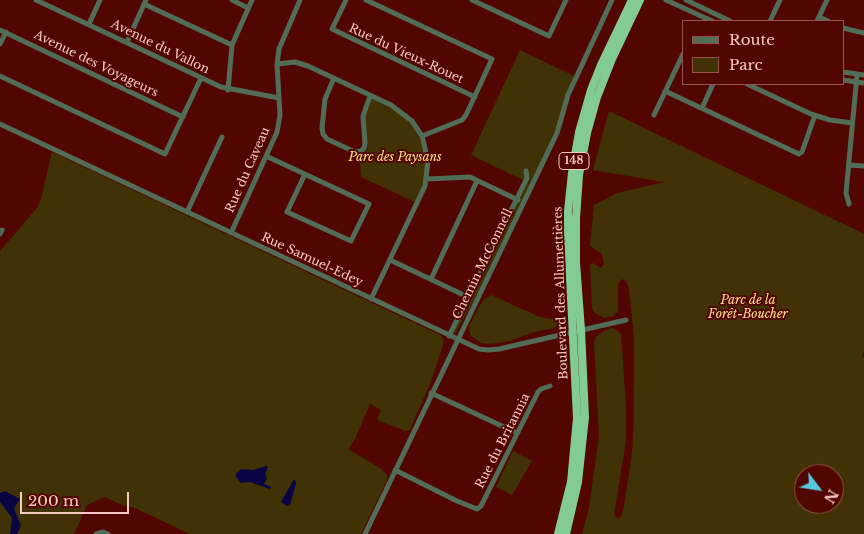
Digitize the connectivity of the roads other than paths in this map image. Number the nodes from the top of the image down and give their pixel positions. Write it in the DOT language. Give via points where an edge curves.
graph roads {
  1 [pos="36,0"];
  2 [pos="100,0"];
  3 [pos="232,0"];
  4 [pos="252,0"];
  5 [pos="300,0"];
  6 [pos="346,0"];
  7 [pos="366,0"];
  8 [pos="472,0"];
  9 [pos="566,0"];
  10 [pos="612,0"];
  11 [pos="632,0"];
  12 [pos="640,0"];
  13 [pos="666,0"];
  14 [pos="686,0"];
  15 [pos="780,0"];
  16 [pos="827,0"];
  17 [pos="145,2"];
  18 [pos="248,8"];
  19 [pos="704,9"];
  20 [pos="699,19"];
  21 [pos="818,19"];
  22 [pos="728,20"];
  23 [pos="770,20"];
  24 [pos="89,24"];
  25 [pos="844,28"];
  26 [pos="3,31"];
  27 [pos="864,33"];
  28 [pos="126,42"];
  29 [pos="0,44"];
  30 [pos="232,45"];
  31 [pos="682,56"];
  32 [pos="277,64"];
  33 [pos="844,72"];
  34 [pos="857,75"];
  35 [pos="864,75"];
  36 [pos="0,76"];
  37 [pos="201,78"];
  38 [pos="334,78"];
  39 [pos="844,80"];
  40 [pos="856,83"];
  41 [pos="864,83"];
  42 [pos="713,85"];
  43 [pos="749,85"];
  44 [pos="228,90"];
  45 [pos="665,90"];
  46 [pos="370,96"];
  47 [pos="475,97"];
  48 [pos="279,98"];
  49 [pos="702,108"];
  50 [pos="654,115"];
  51 [pos="815,115"];
  52 [pos="183,117"];
  53 [pos="852,123"];
  54 [pos="0,124"];
  55 [pos="422,136"];
  56 [pos="222,137"];
  57 [pos="266,156"];
  58 [pos="849,165"];
  59 [pos="864,166"];
  60 [pos="526,170"];
  61 [pos="305,174"];
  62 [pos="427,179"];
  63 [pos="476,181"];
  64 [pos="516,199"];
  65 [pos="523,203"];
  66 [pos="849,204"];
  67 [pos="187,212"];
  68 [pos="231,233"];
  69 [pos="390,260"];
  70 [pos="431,279"];
  71 [pos="468,297"];
  72 [pos="372,299"];
  73 [pos="626,320"];
  74 [pos="577,331"];
  75 [pos="449,336"];
  76 [pos="458,340"];
  77 [pos="550,386"];
  78 [pos="431,393"];
  79 [pos="517,433"];
  80 [pos="395,470"];
  81 [pos="96,534"];
  82 [pos="108,534"];
  83 [pos="365,534"];
  84 [pos="558,534"];
  85 [pos="566,534"];
  1 -- 24 [label="street, Avenue du Vallon"];
  2 -- 24 [label="street"];
  3 -- 18 [label="street"];
  4 -- 18 [label="street"];
  5 -- 32 [label="street, Rue du Caveau" via="281,41"];
  6 -- 47 [label="street, Rue du Vieux-Rouet" via="332,29"];
  7 -- 47 [label="street" via="492,59"];
  8 -- 9 [label="street" via="549,36"];
  10 -- 65 [label="street, Chemin McConnell" via="568,95 557,133"];
  11 -- 74 [label="highway, Boulevard des Allumettières / 148" via="591,90 575,154 568,211 568,254"];
  12 -- 74 [label="highway, Boulevard des Allumettières / 148" via="600,90 582,155 576,218"];
  13 -- 20 [label="street"];
  14 -- 19 [label="street"];
  15 -- 23 [label="street"];
  16 -- 21 [label="street"];
  17 -- 28 [label="street"];
  17 -- 30 [label="street"];
  18 -- 30 [label="street"];
  19 -- 20 [label="street"];
  19 -- 22 [label="street"];
  24 -- 28 [label="street, Avenue du Vallon"];
  25 -- 27 [label="street"];
  26 -- 29 [label="street"];
  26 -- 52 [label="street, Avenue des Voyageurs"];
  28 -- 37 [label="street, Avenue du Vallon"];
  30 -- 44 [label="street"];
  31 -- 45 [label="street"];
  32 -- 38 [label="street" via="302,64"];
  32 -- 48 [label="street, Rue du Caveau"];
  33 -- 34 [label="street"];
  34 -- 35 [label="street"];
  34 -- 40 [label="street"];
  36 -- 52 [label="street" via="165,154"];
  37 -- 44 [label="street, Avenue du Vallon"];
  37 -- 52 [label="street"];
  38 -- 46 [label="street"];
  38 -- 46 [label="street" via="325,99 322,128 327,139 355,152 364,148 363,116"];
  39 -- 40 [label="street"];
  40 -- 41 [label="street"];
  40 -- 53 [label="street"];
  42 -- 49 [label="street"];
  43 -- 51 [label="street"];
  44 -- 48 [label="street, Avenue du Vallon"];
  45 -- 49 [label="street"];
  45 -- 50 [label="street"];
  46 -- 55 [label="street" via="404,114"];
  47 -- 55 [label="street" via="462,120"];
  48 -- 57 [label="street, Rue du Caveau" via="278,126"];
  49 -- 51 [label="street" via="799,157"];
  51 -- 53 [label="street"];
  53 -- 58 [label="street"];
  54 -- 67 [label="street, Rue Samuel-Edey"];
  55 -- 62 [label="street" via="427,154"];
  56 -- 67 [label="street"];
  57 -- 61 [label="street"];
  57 -- 68 [label="street, Rue du Caveau"];
  58 -- 59 [label="street"];
  58 -- 66 [label="street" via="846,193"];
  60 -- 64 [label="street" via="527,178"];
  61 -- 61 [label="street" via="369,204 351,241 287,212"];
  62 -- 63 [label="street" via="464,176"];
  62 -- 69 [label="street"];
  63 -- 64 [label="street"];
  63 -- 70 [label="street"];
  64 -- 65 [label="street"];
  64 -- 71 [label="street"];
  65 -- 76 [label="street, Chemin McConnell"];
  67 -- 68 [label="street, Rue Samuel-Edey"];
  68 -- 72 [label="street, Rue Samuel-Edey"];
  69 -- 70 [label="street"];
  69 -- 72 [label="street"];
  70 -- 71 [label="street"];
  71 -- 75 [label="street"];
  72 -- 75 [label="street, Rue Samuel-Edey"];
  73 -- 74 [label="street, Rue Samuel-Edey"];
  74 -- 76 [label="street, Rue Samuel-Edey" via="493,350"];
  74 -- 84 [label="highway, Boulevard des Allumettières / 148" via="574,458"];
  74 -- 85 [label="highway, Boulevard des Allumettières / 148" via="584,389 584,437 577,489"];
  75 -- 76 [label="street, Rue Samuel-Edey"];
  76 -- 78 [label="street, Chemin McConnell"];
  77 -- 79 [label="street, Rue du Britannia" via="538,392"];
  78 -- 79 [label="street"];
  78 -- 80 [label="street, Chemin McConnell"];
  79 -- 80 [label="street, Rue du Britannia" via="477,509"];
  80 -- 83 [label="street, Chemin McConnell"];
  81 -- 82 [label="street"];
}
